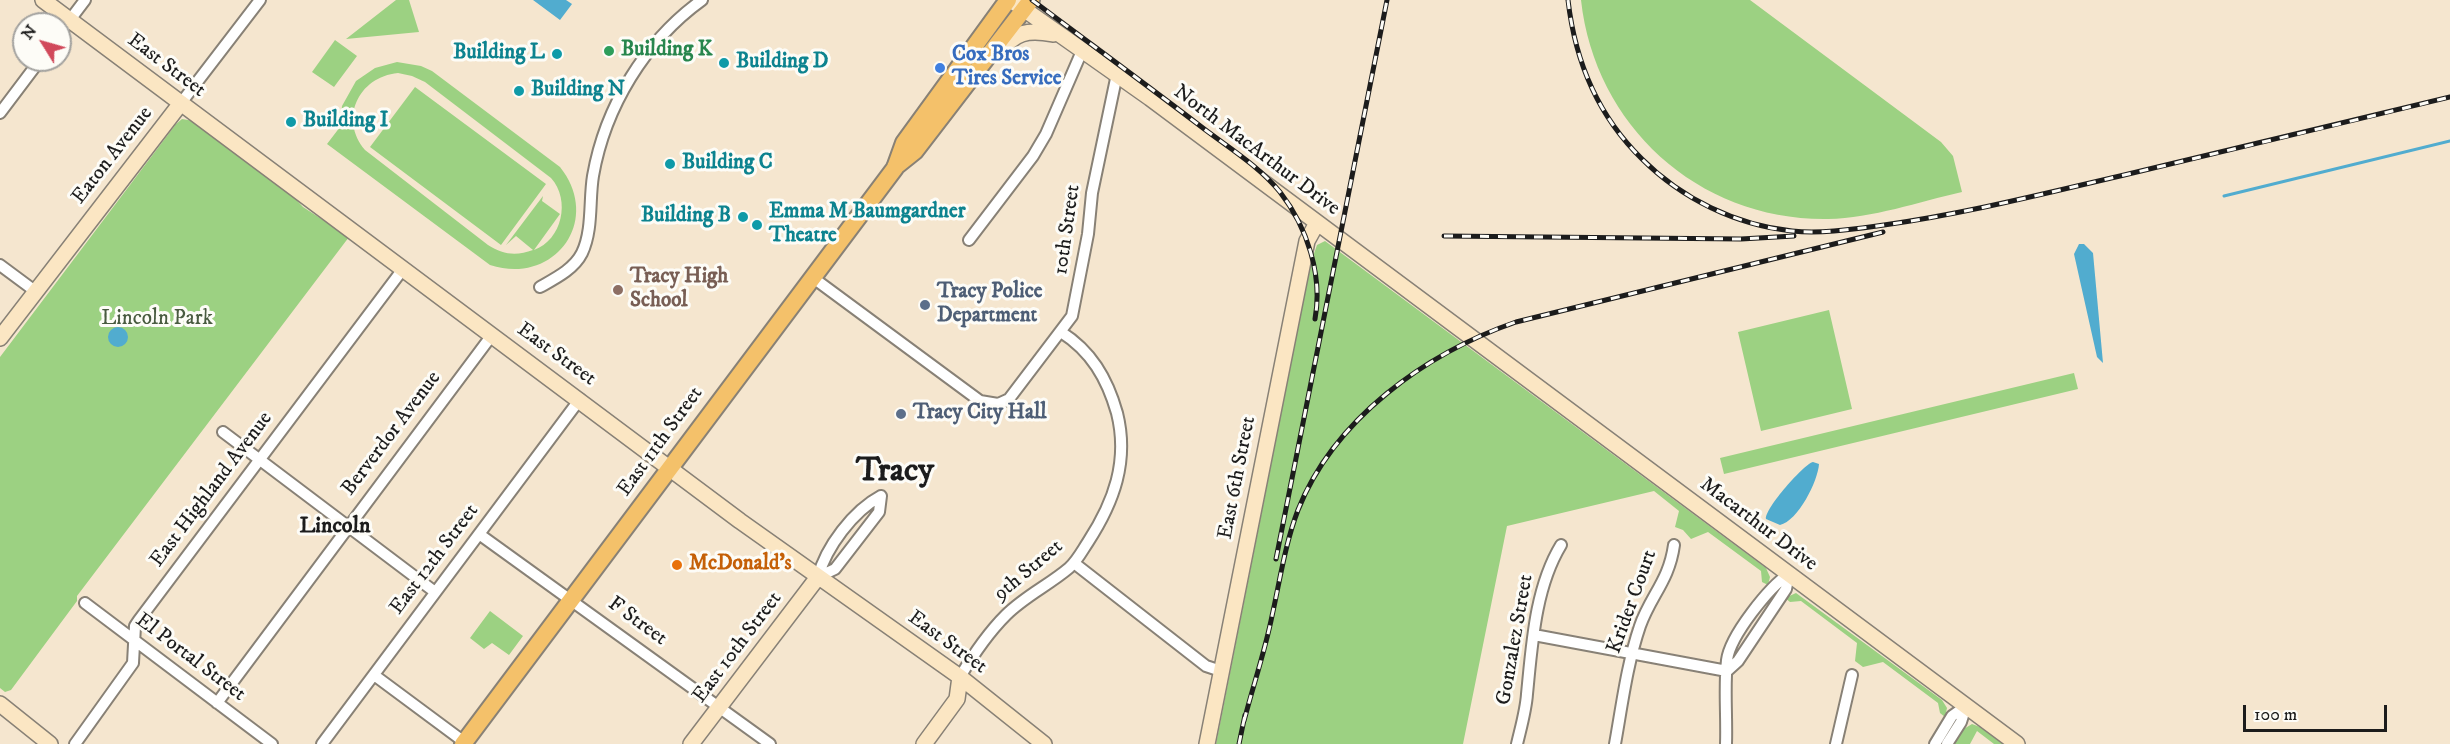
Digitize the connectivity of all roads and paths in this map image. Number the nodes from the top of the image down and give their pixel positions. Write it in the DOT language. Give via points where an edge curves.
graph roads {
  1 [pos="43,0"];
  2 [pos="85,0"];
  3 [pos="260,0"];
  4 [pos="702,0"];
  5 [pos="1018,2"];
  6 [pos="59,12"];
  7 [pos="72,17"];
  8 [pos="72,21"];
  9 [pos="1058,35"];
  10 [pos="1082,51"];
  11 [pos="31,72"];
  12 [pos="1117,74"];
  13 [pos="181,103"];
  14 [pos="950,105"];
  15 [pos="0,113"];
  16 [pos="895,168"];
  17 [pos="1317,223"];
  18 [pos="969,240"];
  19 [pos="0,265"];
  20 [pos="403,268"];
  21 [pos="813,277"];
  22 [pos="540,287"];
  23 [pos="35,291"];
  24 [pos="1061,332"];
  25 [pos="492,335"];
  26 [pos="0,338"];
  27 [pos="1474,339"];
  28 [pos="580,399"];
  29 [pos="223,432"];
  30 [pos="260,459"];
  31 [pos="670,468"];
  32 [pos="347,525"];
  33 [pos="479,534"];
  34 [pos="1561,545"];
  35 [pos="1674,545"];
  36 [pos="1074,563"];
  37 [pos="1789,574"];
  38 [pos="818,577"];
  39 [pos="435,592"];
  40 [pos="571,600"];
  41 [pos="85,603"];
  42 [pos="1534,635"];
  43 [pos="135,642"];
  44 [pos="1631,655"];
  45 [pos="1221,671"];
  46 [pos="1727,671"];
  47 [pos="374,675"];
  48 [pos="1852,675"];
  49 [pos="960,677"];
  50 [pos="217,703"];
  51 [pos="0,704"];
  52 [pos="1966,706"];
  53 [pos="719,707"];
  54 [pos="269,743"];
  55 [pos="465,743"];
  56 [pos="50,744"];
  57 [pos="75,744"];
  58 [pos="322,744"];
  59 [pos="691,744"];
  60 [pos="770,744"];
  61 [pos="924,744"];
  62 [pos="1044,744"];
  63 [pos="1207,744"];
  64 [pos="1517,744"];
  65 [pos="1615,744"];
  66 [pos="1726,744"];
  67 [pos="1836,744"];
  68 [pos="1935,744"];
  69 [pos="1947,744"];
  70 [pos="2017,744"];
  1 -- 6 [label="street, East Street"];
  2 -- 7 [label="street"];
  3 -- 13 [label="street, Eaton Avenue"];
  4 -- 22 [label="street" via="654,45 623,90 596,161 585,246 569,269"];
  5 -- 9 [label="street, North MacArthur Drive"];
  5 -- 14 [label="main road, East 11th Street"];
  5 -- 16 [label="main road, East 11th Street" via="904,143"];
  8 -- 13 [label="street, East Street"];
  9 -- 10 [label="street, North MacArthur Drive"];
  9 -- 14 [label="street" via="1026,31 1013,37 971,88"];
  10 -- 12 [label="street, North MacArthur Drive"];
  10 -- 18 [label="street" via="1034,156"];
  11 -- 15 [label="street"];
  12 -- 17 [label="street, North MacArthur Drive"];
  12 -- 24 [label="street, 10th Street" via="1092,193 1076,303"];
  13 -- 20 [label="street, East Street"];
  13 -- 23 [label="street, Eaton Avenue"];
  14 -- 16 [label="main road, East 11th Street" via="915,152"];
  16 -- 21 [label="main road, East 11th Street"];
  17 -- 27 [label="street, North MacArthur Drive"];
  17 -- 45 [label="street, East 6th Street" via="1307,241"];
  19 -- 23 [label="street"];
  20 -- 25 [label="street, East Street"];
  20 -- 30 [label="street, East Highland Avenue"];
  21 -- 24 [label="street, 10th Street" via="967,393 989,405 1008,399"];
  21 -- 31 [label="main road, East 11th Street"];
  23 -- 26 [label="street, Eaton Avenue"];
  24 -- 36 [label="street, 9th Street" via="1076,341 1096,364 1111,391 1122,453 1112,500"];
  25 -- 28 [label="street, East Street"];
  25 -- 32 [label="street, Berverdor Avenue"];
  27 -- 37 [label="street, Macarthur Drive"];
  28 -- 31 [label="street, East Street"];
  28 -- 33 [label="street, East 12th Street"];
  29 -- 30 [label="street"];
  30 -- 32 [label="street"];
  30 -- 43 [label="street, East Highland Avenue" via="139,620"];
  31 -- 38 [label="street, East Street"];
  31 -- 40 [label="main road, East 11th Street"];
  32 -- 39 [label="street"];
  32 -- 50 [label="street, Berverdor Avenue"];
  33 -- 39 [label="street, East 12th Street"];
  33 -- 40 [label="street, F Street"];
  34 -- 42 [label="street, Gonzalez Street" via="1549,565"];
  35 -- 44 [label="street, Krider Court" via="1665,580 1641,622"];
  36 -- 45 [label="street" via="1206,666"];
  36 -- 49 [label="street, 9th Street" via="1005,616"];
  37 -- 46 [label="street" via="1785,589 1738,661"];
  37 -- 52 [label="street, Macarthur Drive"];
  38 -- 38 [label="street, East 10th Street" via="835,569 867,528 879,512 881,496 867,503 851,522 822,561"];
  38 -- 49 [label="street, East Street"];
  38 -- 53 [label="street, East 10th Street"];
  39 -- 47 [label="street, East 12th Street"];
  40 -- 53 [label="street, F Street"];
  40 -- 55 [label="main road, East 11th Street"];
  41 -- 43 [label="street, El Portal Street"];
  42 -- 44 [label="street"];
  42 -- 64 [label="street, Gonzalez Street"];
  43 -- 50 [label="street, El Portal Street"];
  43 -- 57 [label="street, East Highland Avenue" via="133,663"];
  44 -- 46 [label="street"];
  44 -- 65 [label="street, Krider Court"];
  45 -- 63 [label="street, East 6th Street"];
  46 -- 66 [label="street"];
  47 -- 55 [label="street"];
  47 -- 58 [label="street, East 12th Street"];
  48 -- 67 [label="street"];
  49 -- 61 [label="street" via="957,699"];
  49 -- 62 [label="street, East Street"];
  50 -- 54 [label="street, El Portal Street"];
  51 -- 56 [label="street"];
  52 -- 68 [label="street" via="1952,716"];
  52 -- 69 [label="street"];
  52 -- 70 [label="street, Macarthur Drive"];
  53 -- 59 [label="street, East 10th Street"];
  53 -- 60 [label="street, F Street"];
}
